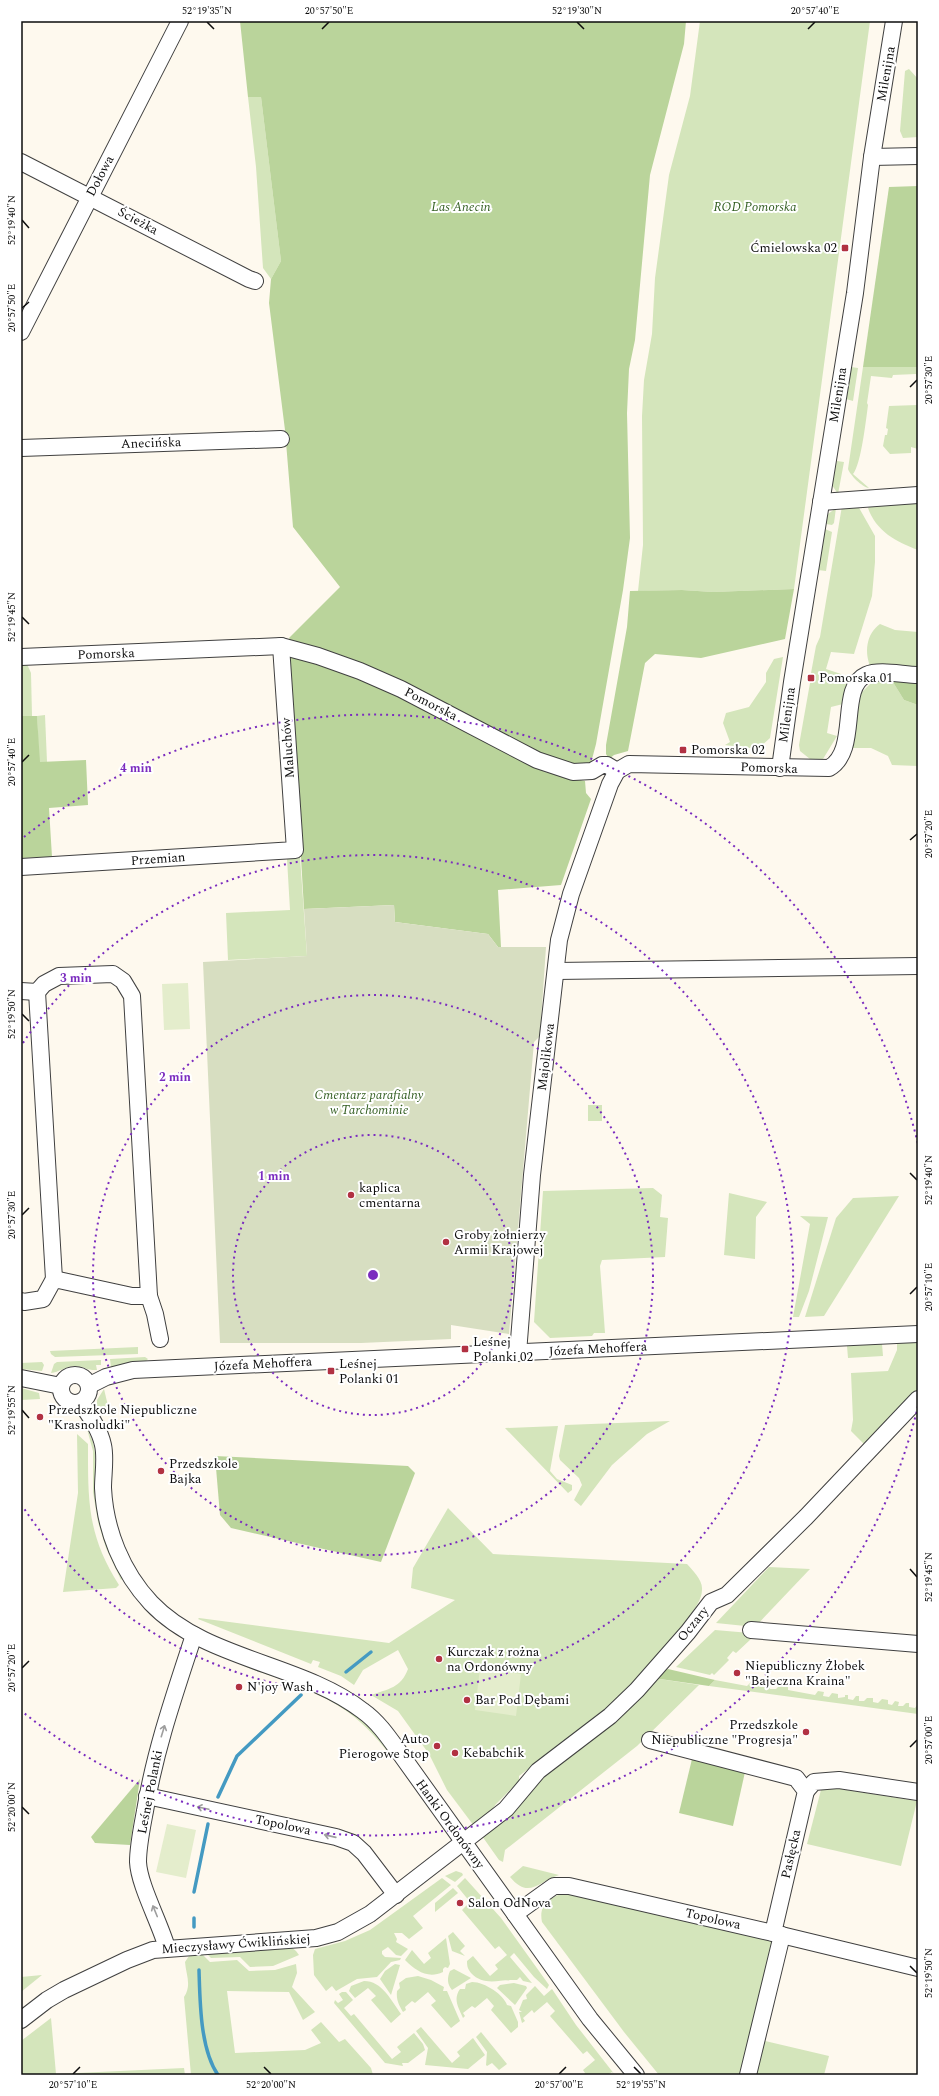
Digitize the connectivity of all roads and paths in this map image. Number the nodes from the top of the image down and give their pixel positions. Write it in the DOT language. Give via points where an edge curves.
graph roads {
  1 [pos="180,21"];
  2 [pos="894,21"];
  3 [pos="918,156"];
  4 [pos="872,157"];
  5 [pos="21,162"];
  6 [pos="90,196"];
  7 [pos="255,280"];
  8 [pos="21,332"];
  9 [pos="281,439"];
  10 [pos="21,448"];
  11 [pos="918,495"];
  12 [pos="821,502"];
  13 [pos="281,646"];
  14 [pos="21,657"];
  15 [pos="918,675"];
  16 [pos="780,768"];
  17 [pos="617,771"];
  18 [pos="294,850"];
  19 [pos="21,867"];
  20 [pos="918,966"];
  21 [pos="556,971"];
  22 [pos="21,991"];
  23 [pos="37,992"];
  24 [pos="54,1279"];
  25 [pos="149,1296"];
  26 [pos="21,1300"];
  27 [pos="918,1334"];
  28 [pos="160,1339"];
  29 [pos="518,1353"];
  30 [pos="21,1378"];
  31 [pos="90,1385"];
  32 [pos="61,1386"];
  33 [pos="918,1400"];
  34 [pos="81,1403"];
  35 [pos="751,1630"];
  36 [pos="194,1635"];
  37 [pos="918,1644"];
  38 [pos="650,1740"];
  39 [pos="810,1786"];
  40 [pos="918,1792"];
  41 [pos="147,1796"];
  42 [pos="464,1843"];
  43 [pos="396,1895"];
  44 [pos="515,1914"];
  45 [pos="777,1934"];
  46 [pos="167,1948"];
  47 [pos="918,1968"];
  48 [pos="21,2020"];
  49 [pos="636,2075"];
  50 [pos="748,2075"];
  1 -- 6 [label="street, Dołowa"];
  2 -- 4 [label="street, Milenijna"];
  3 -- 4 [label="street"];
  4 -- 12 [label="street, Milenijna" via="855,293"];
  5 -- 6 [label="street, Ścieżka"];
  6 -- 7 [label="street, Ścieżka"];
  6 -- 8 [label="street, Dołowa"];
  9 -- 10 [label="street, Anecińska"];
  11 -- 12 [label="street"];
  12 -- 16 [label="street, Milenijna"];
  13 -- 14 [label="street, Pomorska"];
  13 -- 17 [label="street, Pomorska" via="353,668 401,689 537,760 573,772 592,771 602,765"];
  13 -- 18 [label="street, Maluchów"];
  15 -- 16 [label="street, Pomorska" via="873,673 860,679 854,689 844,750 839,760 829,768"];
  16 -- 17 [label="street, Pomorska" via="629,764"];
  17 -- 21 [label="street, Majolikowa" via="610,784 571,894 559,940"];
  18 -- 19 [label="street, Przemian"];
  20 -- 21 [label="street"];
  21 -- 29 [label="street, Majolikowa" via="532,1175"];
  22 -- 23 [label="street"];
  23 -- 24 [label="street"];
  23 -- 25 [label="street" via="44,984 59,976 113,974 123,981 132,996"];
  24 -- 25 [label="street" via="132,1296"];
  24 -- 26 [label="street" via="43,1299 24,1302"];
  25 -- 28 [label="street"];
  27 -- 29 [label="street, Józefa Mehoffera"];
  29 -- 31 [label="street, Józefa Mehoffera" via="133,1370 106,1377"];
  30 -- 32 [label="street"];
  31 -- 32 [label="street" via="81,1375 74,1374 64,1380"];
  31 -- 34 [label="street" via="87,1398"];
  32 -- 34 [label="street" via="61,1393 69,1402"];
  33 -- 42 [label="street, Oczary" via="727,1595 711,1602 648,1678 618,1708 538,1771 506,1809"];
  34 -- 36 [label="street, Hanki Ordonówny" via="93,1420 104,1446 103,1489 109,1528 122,1561 140,1590 153,1604"];
  35 -- 37 [label="street"];
  41 -- 36 [label="street, Leśnej Polanki, one-way" via="158,1748"];
  36 -- 42 [label="street, Hanki Ordonówny" via="322,1686 364,1712 376,1722 397,1749"];
  38 -- 39 [label="street" via="796,1778"];
  39 -- 40 [label="street" via="838,1780"];
  39 -- 45 [label="street, Pasłęcka"];
  43 -- 41 [label="street, Topolowa, one-way" via="353,1843 336,1837"];
  46 -- 41 [label="street, Leśnej Polanki, one-way" via="141,1880 138,1862"];
  42 -- 43 [label="street, Mieczysławy Ćwiklińskiej"];
  42 -- 44 [label="street, Hanki Ordonówny"];
  43 -- 46 [label="street, Mieczysławy Ćwiklińskiej" via="370,1914 338,1932 316,1938"];
  44 -- 45 [label="street, Topolowa" via="550,1889 564,1886"];
  44 -- 49 [label="street, Hanki Ordonówny" via="590,2019"];
  45 -- 47 [label="street, Topolowa"];
  45 -- 50 [label="street, Pasłęcka"];
  46 -- 48 [label="street, Mieczysławy Ćwiklińskiej" via="153,1950 126,1960 64,1990"];
}
